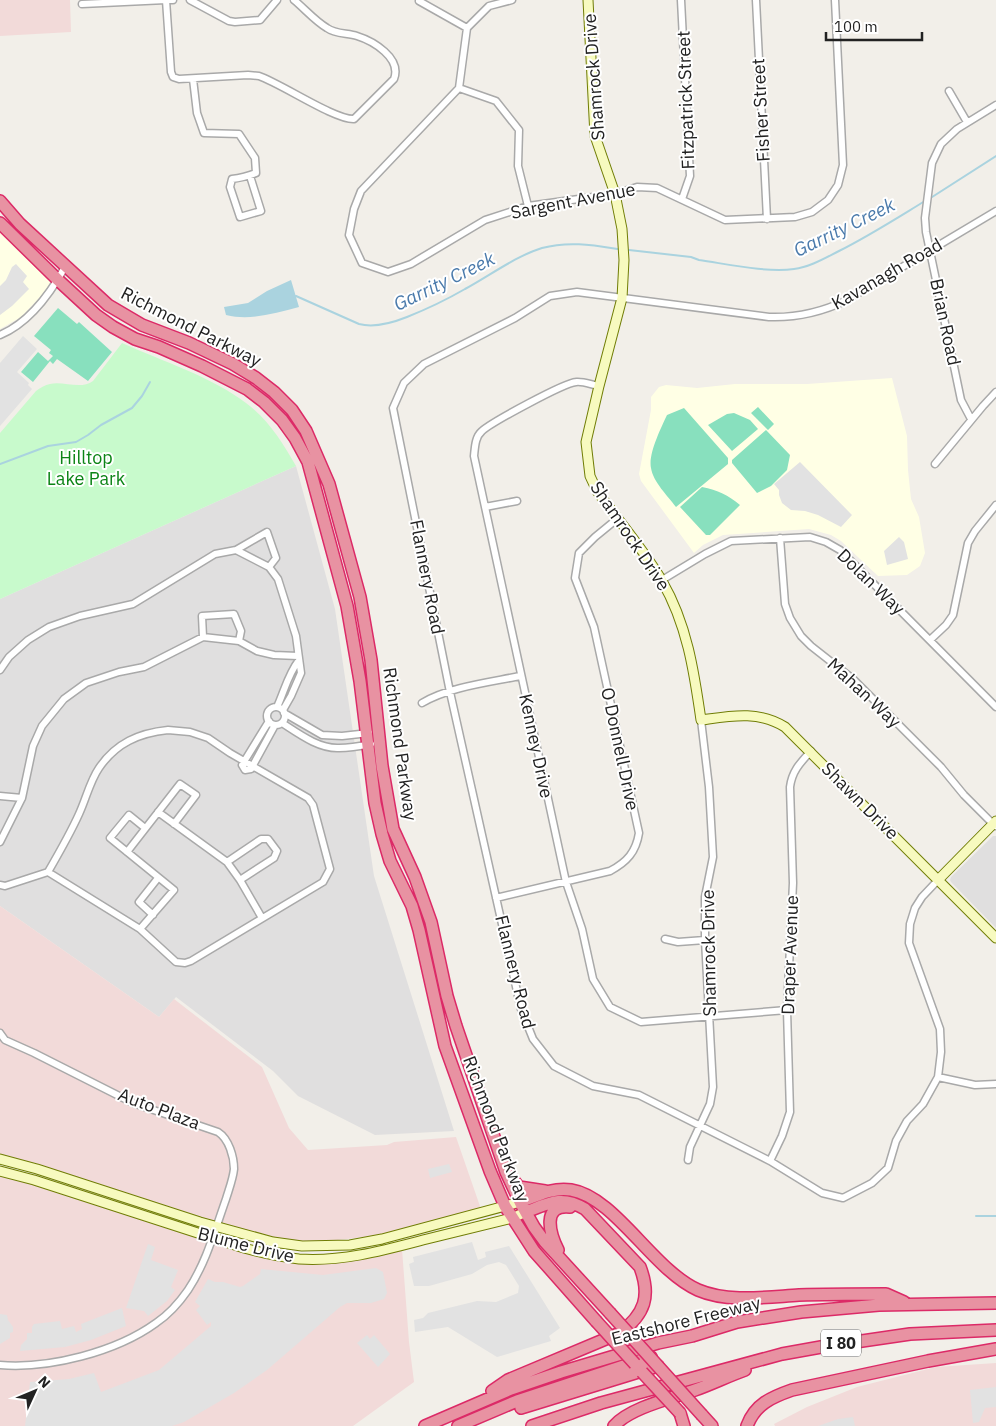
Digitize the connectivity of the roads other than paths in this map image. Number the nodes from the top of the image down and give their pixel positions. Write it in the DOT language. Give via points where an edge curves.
graph roads {
  1 [pos="166,0"];
  2 [pos="173,0"];
  3 [pos="190,0"];
  4 [pos="277,0"];
  5 [pos="294,0"];
  6 [pos="512,0"];
  7 [pos="588,0"];
  8 [pos="681,0"];
  9 [pos="756,0"];
  10 [pos="835,0"];
  11 [pos="419,1"];
  12 [pos="82,4"];
  13 [pos="467,28"];
  14 [pos="192,79"];
  15 [pos="459,88"];
  16 [pos="949,91"];
  17 [pos="996,105"];
  18 [pos="967,122"];
  19 [pos="250,176"];
  20 [pos="615,194"];
  21 [pos="682,199"];
  22 [pos="0,201"];
  23 [pos="528,206"];
  24 [pos="996,211"];
  25 [pos="767,219"];
  26 [pos="0,223"];
  27 [pos="930,250"];
  28 [pos="65,267"];
  29 [pos="58,280"];
  30 [pos="622,298"];
  31 [pos="0,335"];
  32 [pos="599,386"];
  33 [pos="996,392"];
  34 [pos="971,419"];
  35 [pos="935,464"];
  36 [pos="517,501"];
  37 [pos="996,505"];
  38 [pos="485,507"];
  39 [pos="618,520"];
  40 [pos="780,538"];
  41 [pos="236,550"];
  42 [pos="269,567"];
  43 [pos="662,580"];
  44 [pos="203,637"];
  45 [pos="930,640"];
  46 [pos="239,641"];
  47 [pos="299,658"];
  48 [pos="0,670"];
  49 [pos="520,676"];
  50 [pos="450,692"];
  51 [pos="422,703"];
  52 [pos="996,706"];
  53 [pos="281,710"];
  54 [pos="701,720"];
  55 [pos="276,723"];
  56 [pos="379,737"];
  57 [pos="258,739"];
  58 [pos="367,739"];
  59 [pos="265,744"];
  60 [pos="811,751"];
  61 [pos="244,761"];
  62 [pos="254,766"];
  63 [pos="0,796"];
  64 [pos="22,798"];
  65 [pos="158,812"];
  66 [pos="174,824"];
  67 [pos="995,824"];
  68 [pos="145,828"];
  69 [pos="0,842"];
  70 [pos="127,852"];
  71 [pos="227,862"];
  72 [pos="48,872"];
  73 [pos="158,878"];
  74 [pos="939,879"];
  75 [pos="240,880"];
  76 [pos="566,882"];
  77 [pos="0,885"];
  78 [pos="496,898"];
  79 [pos="153,914"];
  80 [pos="262,918"];
  81 [pos="140,929"];
  82 [pos="996,938"];
  83 [pos="665,939"];
  84 [pos="705,940"];
  85 [pos="787,1010"];
  86 [pos="709,1016"];
  87 [pos="0,1033"];
  88 [pos="2,1041"];
  89 [pos="938,1077"];
  90 [pos="996,1084"];
  91 [pos="700,1125"];
  92 [pos="0,1159"];
  93 [pos="688,1160"];
  94 [pos="770,1161"];
  95 [pos="0,1171"];
  96 [pos="506,1172"];
  97 [pos="547,1192"];
  98 [pos="520,1202"];
  99 [pos="506,1206"];
  100 [pos="526,1212"];
  101 [pos="591,1216"];
  102 [pos="512,1218"];
  103 [pos="216,1226"];
  104 [pos="212,1238"];
  105 [pos="566,1265"];
  106 [pos="996,1303"];
  107 [pos="909,1304"];
  108 [pos="996,1330"];
  109 [pos="996,1349"];
  110 [pos="782,1354"];
  111 [pos="654,1361"];
  112 [pos="0,1365"];
  113 [pos="638,1368"];
  114 [pos="575,1386"];
  115 [pos="460,1410"];
  116 [pos="680,1413"];
  117 [pos="425,1426"];
  118 [pos="458,1426"];
  119 [pos="475,1426"];
  120 [pos="532,1426"];
  121 [pos="614,1426"];
  122 [pos="684,1426"];
  123 [pos="691,1426"];
  124 [pos="712,1426"];
  125 [pos="747,1426"];
  1 -- 2 [label="street"];
  1 -- 12 [label="street"];
  1 -- 14 [label="street" via="172,75 178,79"];
  3 -- 4 [label="street" via="235,22 260,20"];
  5 -- 14 [label="street" via="327,28 363,38 386,53 393,62 394,79 356,118 349,119 259,76"];
  6 -- 13 [label="street" via="489,6"];
  7 -- 20 [label="street, Shamrock Drive" via="595,136"];
  8 -- 21 [label="street, Fitzpatrick Street" via="690,176"];
  9 -- 25 [label="street, Fisher Street"];
  10 -- 25 [label="street, Sargent Avenue" via="843,165 840,179 828,200 812,212"];
  11 -- 13 [label="street"];
  13 -- 15 [label="street"];
  14 -- 19 [label="street" via="204,133 239,134 255,158 256,173"];
  15 -- 23 [label="street" via="496,101 519,130 518,166"];
  15 -- 23 [label="street, Sargent Avenue" via="361,192 349,235 362,264 388,272 411,264 485,220"];
  16 -- 18 [label="street"];
  17 -- 18 [label="street, Brian Road"];
  18 -- 27 [label="street, Brian Road" via="945,138 932,163 925,225"];
  19 -- 19 [label="street" via="232,179 230,187 240,217 261,211"];
  20 -- 21 [label="street, Sargent Avenue" via="637,187 657,188"];
  20 -- 23 [label="street, Sargent Avenue"];
  20 -- 30 [label="street, Shamrock Drive" via="622,229"];
  21 -- 25 [label="street, Sargent Avenue" via="725,220"];
  22 -- 28 [label="highway, Richmond Parkway"];
  24 -- 27 [label="street, Kavanagh Road"];
  26 -- 29 [label="highway, Richmond Parkway"];
  27 -- 30 [label="street, Kavanagh Road" via="847,300 807,314 769,317"];
  27 -- 34 [label="street, Brian Road" via="961,400"];
  28 -- 29 [label="street"];
  28 -- 56 [label="highway, Richmond Parkway" via="108,306 233,364 256,378 292,410 306,430 329,484 360,597"];
  29 -- 31 [label="street" via="29,317"];
  29 -- 58 [label="highway, Richmond Parkway" via="113,327 247,389 282,420 295,438 308,462 347,606"];
  30 -- 32 [label="street, Shamrock Drive"];
  30 -- 50 [label="street, Flannery Road" via="578,292 550,296 424,364 404,383 393,408"];
  32 -- 38 [label="street, Kenney Drive" via="577,382 563,386 482,431 475,442 474,456"];
  32 -- 39 [label="street, Shamrock Drive" via="586,442 590,476"];
  33 -- 34 [label="street"];
  34 -- 35 [label="street"];
  36 -- 38 [label="street"];
  37 -- 45 [label="street" via="968,543 953,615"];
  38 -- 49 [label="street, Kenney Drive"];
  39 -- 43 [label="street, Shamrock Drive"];
  39 -- 76 [label="street, O Donnell Drive" via="594,537 579,553 575,578 594,627 639,833 630,857 621,866"];
  40 -- 43 [label="street, Dolan Way" via="724,544"];
  40 -- 45 [label="street, Dolan Way" via="810,537 836,547"];
  40 -- 67 [label="street, Mahan Way" via="785,604 801,636 853,679"];
  41 -- 42 [label="street"];
  41 -- 42 [label="street" via="267,532 276,558"];
  41 -- 48 [label="street" via="215,554 134,604 80,616 49,627 28,640"];
  42 -- 47 [label="street" via="278,579 296,636"];
  43 -- 54 [label="street, Shamrock Drive" via="678,612 688,646"];
  44 -- 46 [label="street"];
  44 -- 46 [label="street" via="202,616 234,614 241,631"];
  44 -- 64 [label="street" via="144,667 86,683 64,699 42,726 33,746"];
  45 -- 52 [label="street, Dolan Way"];
  46 -- 47 [label="street" via="257,651"];
  47 -- 53 [label="street" via="301,673"];
  49 -- 50 [label="street"];
  49 -- 76 [label="street, Kenney Drive"];
  50 -- 51 [label="street"];
  50 -- 78 [label="street, Flannery Road"];
  53 -- 55 [label="street" via="285,718"];
  53 -- 55 [label="street" via="269,711 268,717"];
  53 -- 58 [label="street" via="322,735"];
  54 -- 60 [label="street, Shawn Drive" via="740,714 769,718 790,730"];
  54 -- 84 [label="street, Shamrock Drive" via="713,857 705,897"];
  55 -- 57 [label="street"];
  55 -- 58 [label="street" via="326,747 339,748"];
  55 -- 59 [label="street"];
  56 -- 58 [label="street"];
  56 -- 58 [label="street"];
  56 -- 96 [label="highway, Richmond Parkway" via="393,829 432,922 446,996"];
  57 -- 59 [label="street"];
  57 -- 61 [label="street"];
  58 -- 99 [label="highway, Richmond Parkway" via="382,834 390,861 412,906 445,1046"];
  59 -- 62 [label="street"];
  60 -- 74 [label="street, Shawn Drive"];
  60 -- 85 [label="street, Draper Avenue" via="795,769 790,787 794,884"];
  61 -- 62 [label="street"];
  61 -- 72 [label="street" via="208,738 190,732 147,732 125,742 98,768 72,830"];
  62 -- 80 [label="street" via="308,798 313,805 330,869 323,882"];
  63 -- 64 [label="street"];
  64 -- 69 [label="street"];
  65 -- 66 [label="street"];
  65 -- 66 [label="street" via="180,784 196,795"];
  65 -- 68 [label="street"];
  66 -- 71 [label="street"];
  67 -- 74 [label="street, Flannery Road"];
  68 -- 70 [label="street"];
  68 -- 70 [label="street" via="129,815 110,838"];
  70 -- 73 [label="street"];
  71 -- 75 [label="street"];
  71 -- 75 [label="street" via="261,839 268,839 277,851 274,858"];
  72 -- 77 [label="street" via="6,886"];
  72 -- 81 [label="street"];
  73 -- 79 [label="street" via="139,902"];
  73 -- 79 [label="street" via="174,890"];
  74 -- 82 [label="street, Shawn Drive"];
  74 -- 89 [label="street, Flannery Road" via="915,908 909,943 940,1028"];
  75 -- 80 [label="street"];
  76 -- 78 [label="street, O Donnell Drive"];
  76 -- 86 [label="street, Kenney Drive" via="582,929 593,979 610,1007 641,1022"];
  78 -- 91 [label="street, Flannery Road" via="521,1009 533,1039 554,1066 593,1086 639,1095"];
  79 -- 81 [label="street"];
  80 -- 81 [label="street" via="185,964 176,962"];
  83 -- 84 [label="street" via="678,942"];
  84 -- 86 [label="street, Shamrock Drive"];
  85 -- 86 [label="street, Kenney Drive"];
  85 -- 94 [label="street, Draper Avenue" via="790,1112"];
  86 -- 91 [label="street, Shamrock Drive" via="714,1087"];
  87 -- 88 [label="street, Auto Plaza"];
  88 -- 103 [label="street, Auto Plaza" via="34,1053 133,1103 222,1135 234,1166"];
  89 -- 90 [label="street" via="975,1085"];
  89 -- 94 [label="street, Flannery Road" via="896,1141 888,1168 872,1184 843,1198 822,1192"];
  91 -- 93 [label="street, Shamrock Drive"];
  91 -- 94 [label="street, Flannery Road"];
  92 -- 103 [label="street, Blume Drive"];
  95 -- 104 [label="street, Blume Drive"];
  96 -- 97 [label="highway" via="519,1186"];
  96 -- 98 [label="highway, Richmond Parkway"];
  97 -- 98 [label="highway"];
  97 -- 107 [label="highway" via="570,1190 595,1200 669,1272 709,1294 746,1297 886,1294"];
  98 -- 99 [label="street, Blume Drive"];
  98 -- 100 [label="highway, Richmond Parkway"];
  99 -- 102 [label="highway, Richmond Parkway"];
  99 -- 103 [label="street, Blume Drive" via="350,1245 302,1246 273,1242"];
  100 -- 101 [label="highway" via="565,1201 575,1203"];
  100 -- 102 [label="street, Blume Drive"];
  100 -- 105 [label="highway, Richmond Parkway" via="534,1227"];
  101 -- 105 [label="highway" via="565,1207 550,1216 552,1239"];
  101 -- 115 [label="highway" via="640,1267 644,1277 645,1301 633,1323 620,1333 508,1380"];
  102 -- 104 [label="street, Blume Drive" via="384,1250 325,1259 271,1255"];
  102 -- 113 [label="highway, Richmond Parkway, bridge" via="534,1251"];
  103 -- 104 [label="street, Auto Plaza"];
  104 -- 112 [label="street, Auto Plaza" via="186,1292 158,1322 141,1333 75,1359"];
  105 -- 111 [label="highway, Richmond Parkway, bridge"];
  106 -- 107 [label="highway, Eastshore Freeway / I 80"];
  107 -- 115 [label="highway, Eastshore Freeway / I 80" via="802,1312 737,1322 561,1372"];
  108 -- 110 [label="highway, I 80" via="910,1334"];
  109 -- 125 [label="highway" via="792,1390 764,1401 750,1416"];
  110 -- 120 [label="highway, I 80" via="600,1403"];
  110 -- 121 [label="highway" via="624,1416"];
  111 -- 113 [label="highway"];
  111 -- 124 [label="highway, Richmond Parkway, bridge"];
  113 -- 114 [label="highway"];
  113 -- 116 [label="highway, Richmond Parkway, bridge"];
  114 -- 118 [label="highway" via="517,1401"];
  114 -- 119 [label="highway"];
  115 -- 117 [label="highway, Eastshore Freeway / I 80"];
  116 -- 122 [label="highway"];
  116 -- 123 [label="street"];
}
